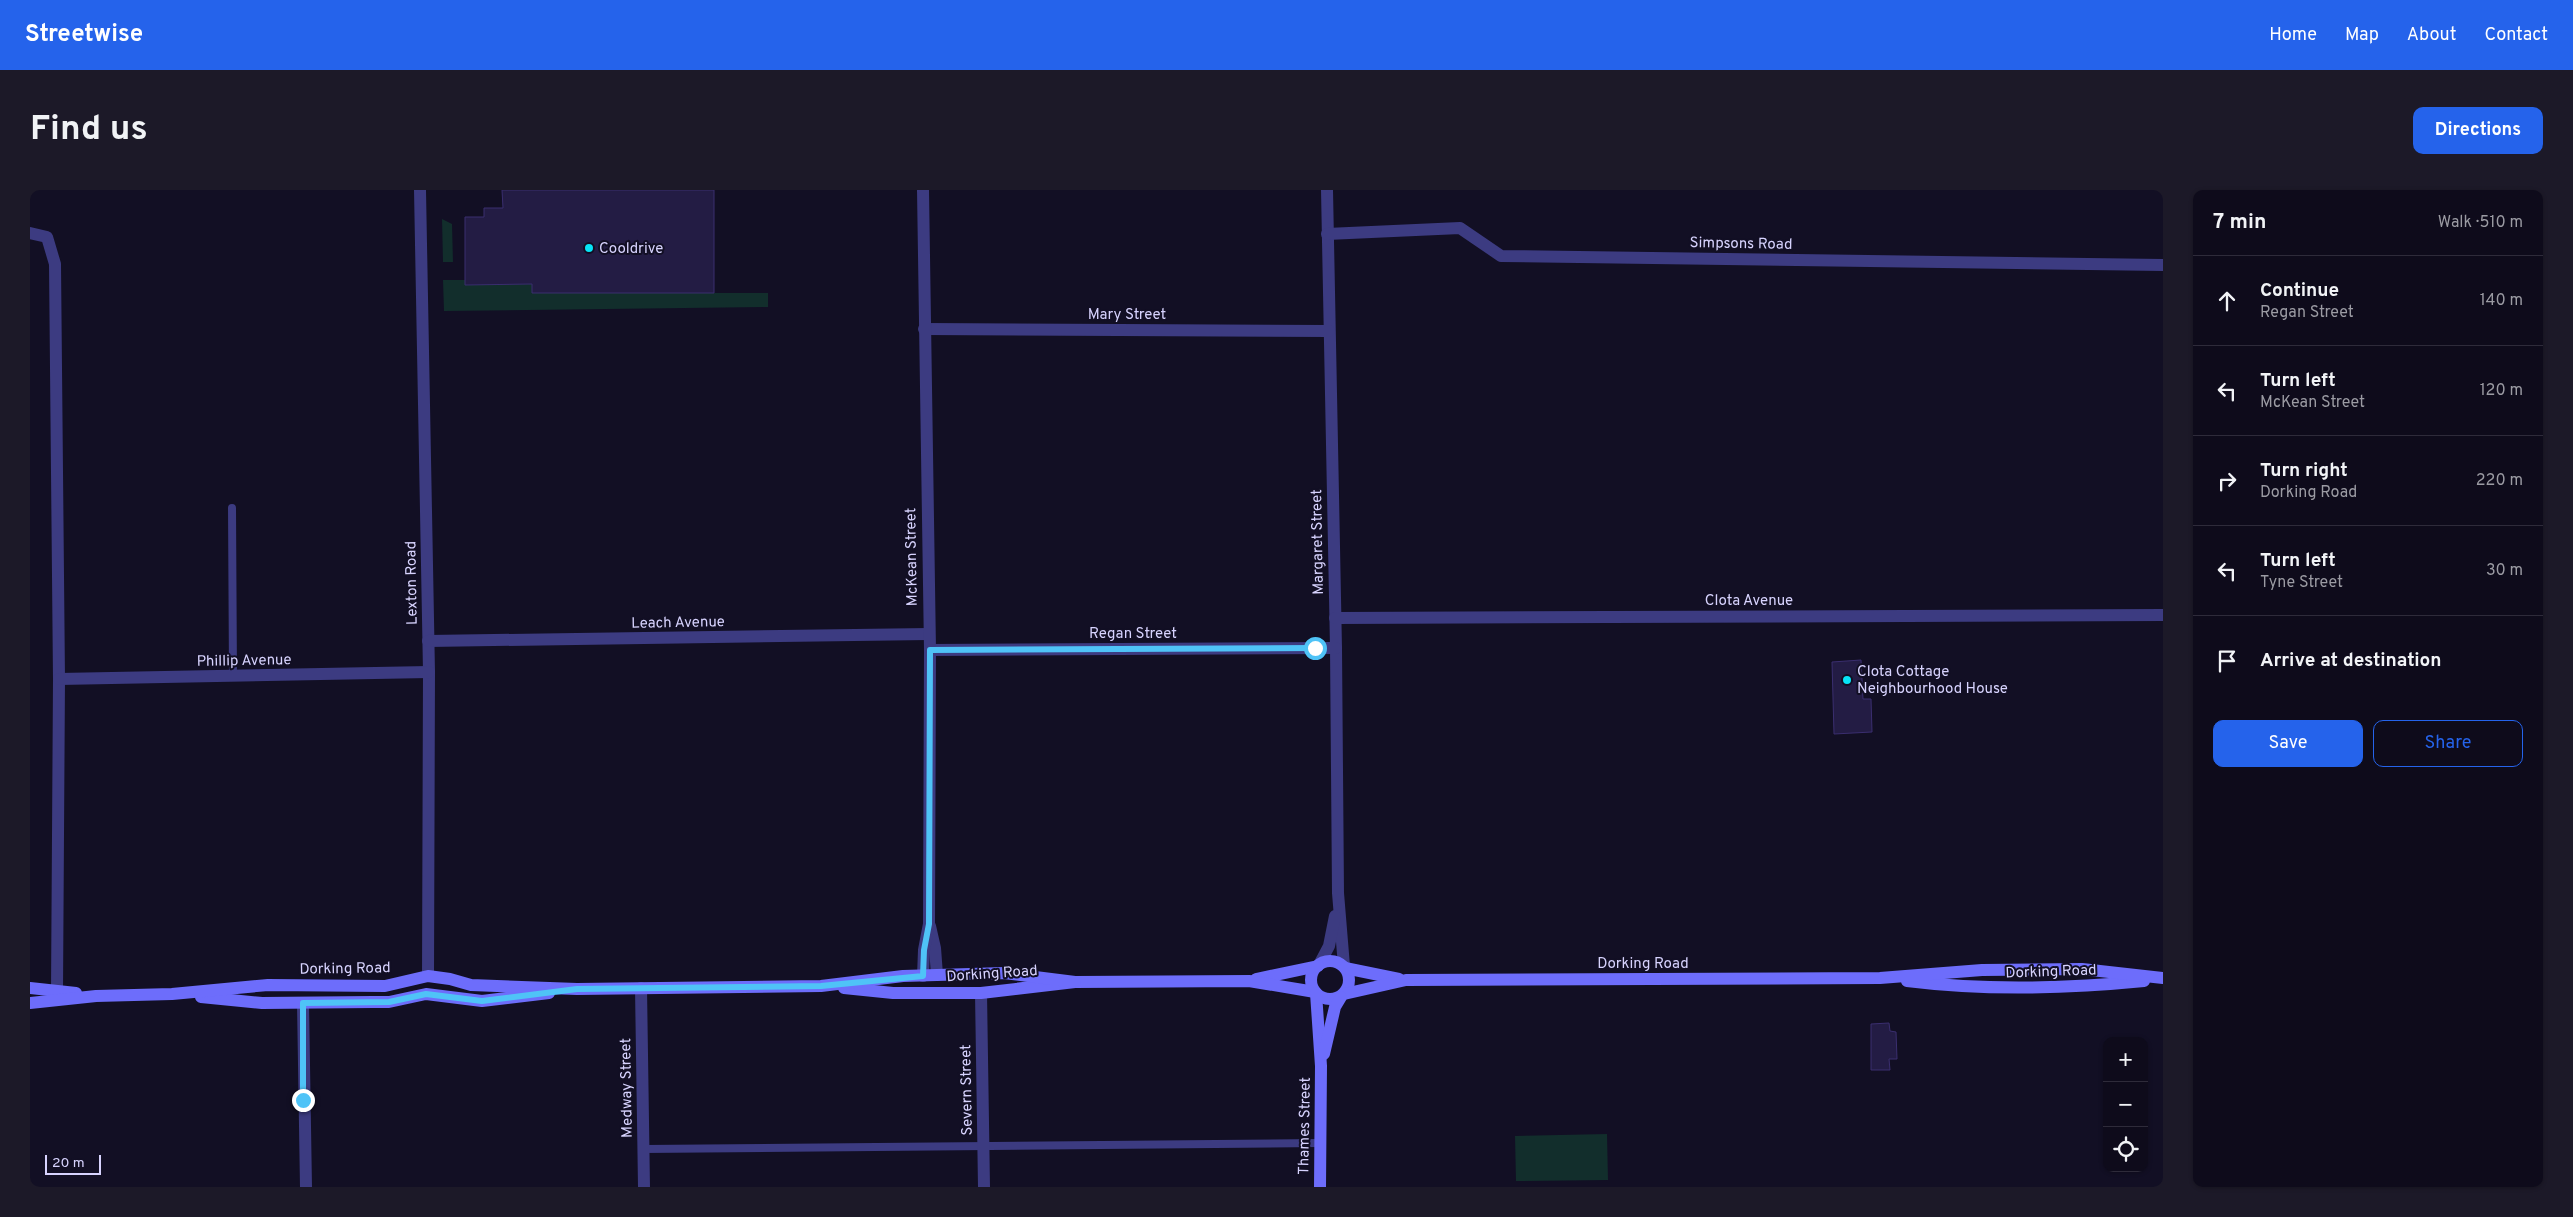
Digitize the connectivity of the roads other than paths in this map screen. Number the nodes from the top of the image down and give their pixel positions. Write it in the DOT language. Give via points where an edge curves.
graph roads {
  1 [pos="420,190"];
  2 [pos="923,190"];
  3 [pos="1327,190"];
  4 [pos="30,233"];
  5 [pos="1327,234"];
  6 [pos="2163,265"];
  7 [pos="924,329"];
  8 [pos="1329,331"];
  9 [pos="232,508"];
  10 [pos="2163,615"];
  11 [pos="1335,618"];
  12 [pos="929,634"];
  13 [pos="428,641"];
  14 [pos="1336,648"];
  15 [pos="930,650"];
  16 [pos="429,672"];
  17 [pos="233,677"];
  18 [pos="59,679"];
  19 [pos="1338,893"];
  20 [pos="929,924"];
  21 [pos="1319,965"];
  22 [pos="1345,967"];
  23 [pos="2008,970"];
  24 [pos="937,975"];
  25 [pos="428,976"];
  26 [pos="923,976"];
  27 [pos="1880,978"];
  28 [pos="2163,979"];
  29 [pos="1406,980"];
  30 [pos="1249,981"];
  31 [pos="1075,982"];
  32 [pos="821,986"];
  33 [pos="30,988"];
  34 [pos="641,988"];
  35 [pos="2008,988"];
  36 [pos="577,989"];
  37 [pos="1315,992"];
  38 [pos="981,993"];
  39 [pos="172,994"];
  40 [pos="1342,995"];
  41 [pos="57,996"];
  42 [pos="303,1003"];
  43 [pos="30,1004"];
  44 [pos="1322,1066"];
  45 [pos="1320,1143"];
  46 [pos="983,1145"];
  47 [pos="643,1149"];
  48 [pos="306,1187"];
  49 [pos="644,1187"];
  50 [pos="984,1187"];
  51 [pos="1320,1187"];
  1 -- 13 [label="street, Lexton Road"];
  2 -- 7 [label="street, McKean Street"];
  3 -- 5 [label="street, Margaret Street"];
  4 -- 18 [label="street" via="47,237 55,264"];
  5 -- 6 [label="street, Simpsons Road" via="1460,228 1501,256"];
  5 -- 8 [label="street, Margaret Street"];
  7 -- 8 [label="street, Mary Street"];
  7 -- 12 [label="street, McKean Street"];
  8 -- 11 [label="street, Margaret Street"];
  9 -- 17 [label="lane"];
  10 -- 11 [label="street, Clota Avenue"];
  11 -- 14 [label="street, Margaret Street"];
  12 -- 13 [label="street, Leach Avenue"];
  12 -- 15 [label="street, McKean Street"];
  13 -- 16 [label="street, Lexton Road"];
  14 -- 15 [label="street, Regan Street"];
  14 -- 19 [label="street, Margaret Street"];
  15 -- 20 [label="street, McKean Street"];
  16 -- 17 [label="street, Phillip Avenue"];
  16 -- 25 [label="street, Lexton Road"];
  17 -- 18 [label="street, Phillip Avenue"];
  18 -- 41 [label="street"];
  19 -- 21 [label="street, Margaret Street" via="1332,937"];
  19 -- 22 [label="street, Margaret Street"];
  20 -- 24 [label="street, McKean Street"];
  20 -- 26 [label="street, McKean Street"];
  21 -- 22 [label="main road" via="1333,961"];
  21 -- 30 [label="main road, Dorking Road"];
  21 -- 37 [label="main road" via="1311,981"];
  22 -- 29 [label="main road, Dorking Road"];
  22 -- 40 [label="main road" via="1350,978"];
  23 -- 27 [label="main road, Dorking Road"];
  23 -- 28 [label="main road, Dorking Road" via="2082,969"];
  23 -- 35 [label="main road"];
  24 -- 26 [label="main road, Dorking Road"];
  24 -- 31 [label="main road, Dorking Road" via="1004,973"];
  25 -- 36 [label="main road, Dorking Road" via="471,985"];
  25 -- 39 [label="main road, Dorking Road" via="385,986 268,985"];
  26 -- 32 [label="main road, Dorking Road"];
  27 -- 29 [label="main road, Dorking Road"];
  27 -- 35 [label="main road, Dorking Road" via="1965,988"];
  28 -- 35 [label="main road, Dorking Road" via="2073,988"];
  29 -- 40 [label="main road, Dorking Road"];
  30 -- 31 [label="main road, Dorking Road"];
  30 -- 37 [label="main road, Dorking Road"];
  31 -- 38 [label="main road, Dorking Road"];
  32 -- 34 [label="main road, Dorking Road"];
  32 -- 38 [label="main road, Dorking Road" via="893,993"];
  33 -- 41 [label="main road, Dorking Road"];
  34 -- 36 [label="main road, Dorking Road"];
  34 -- 47 [label="street, Medway Street"];
  36 -- 42 [label="main road, Dorking Road" via="482,1001 426,994 389,1002"];
  37 -- 40 [label="main road" via="1330,1000"];
  37 -- 44 [label="main road, Thames Street"];
  38 -- 46 [label="street, Severn Street"];
  39 -- 41 [label="main road, Dorking Road"];
  39 -- 42 [label="main road, Dorking Road" via="262,1003"];
  40 -- 44 [label="main road, Thames Street" via="1335,1007"];
  41 -- 43 [label="main road, Dorking Road"];
  42 -- 48 [label="street"];
  44 -- 45 [label="main road, Thames Street"];
  45 -- 46 [label="lane"];
  45 -- 51 [label="main road, Thames Street"];
  46 -- 47 [label="lane"];
  46 -- 50 [label="street, Severn Street"];
  47 -- 49 [label="street, Medway Street"];
}
